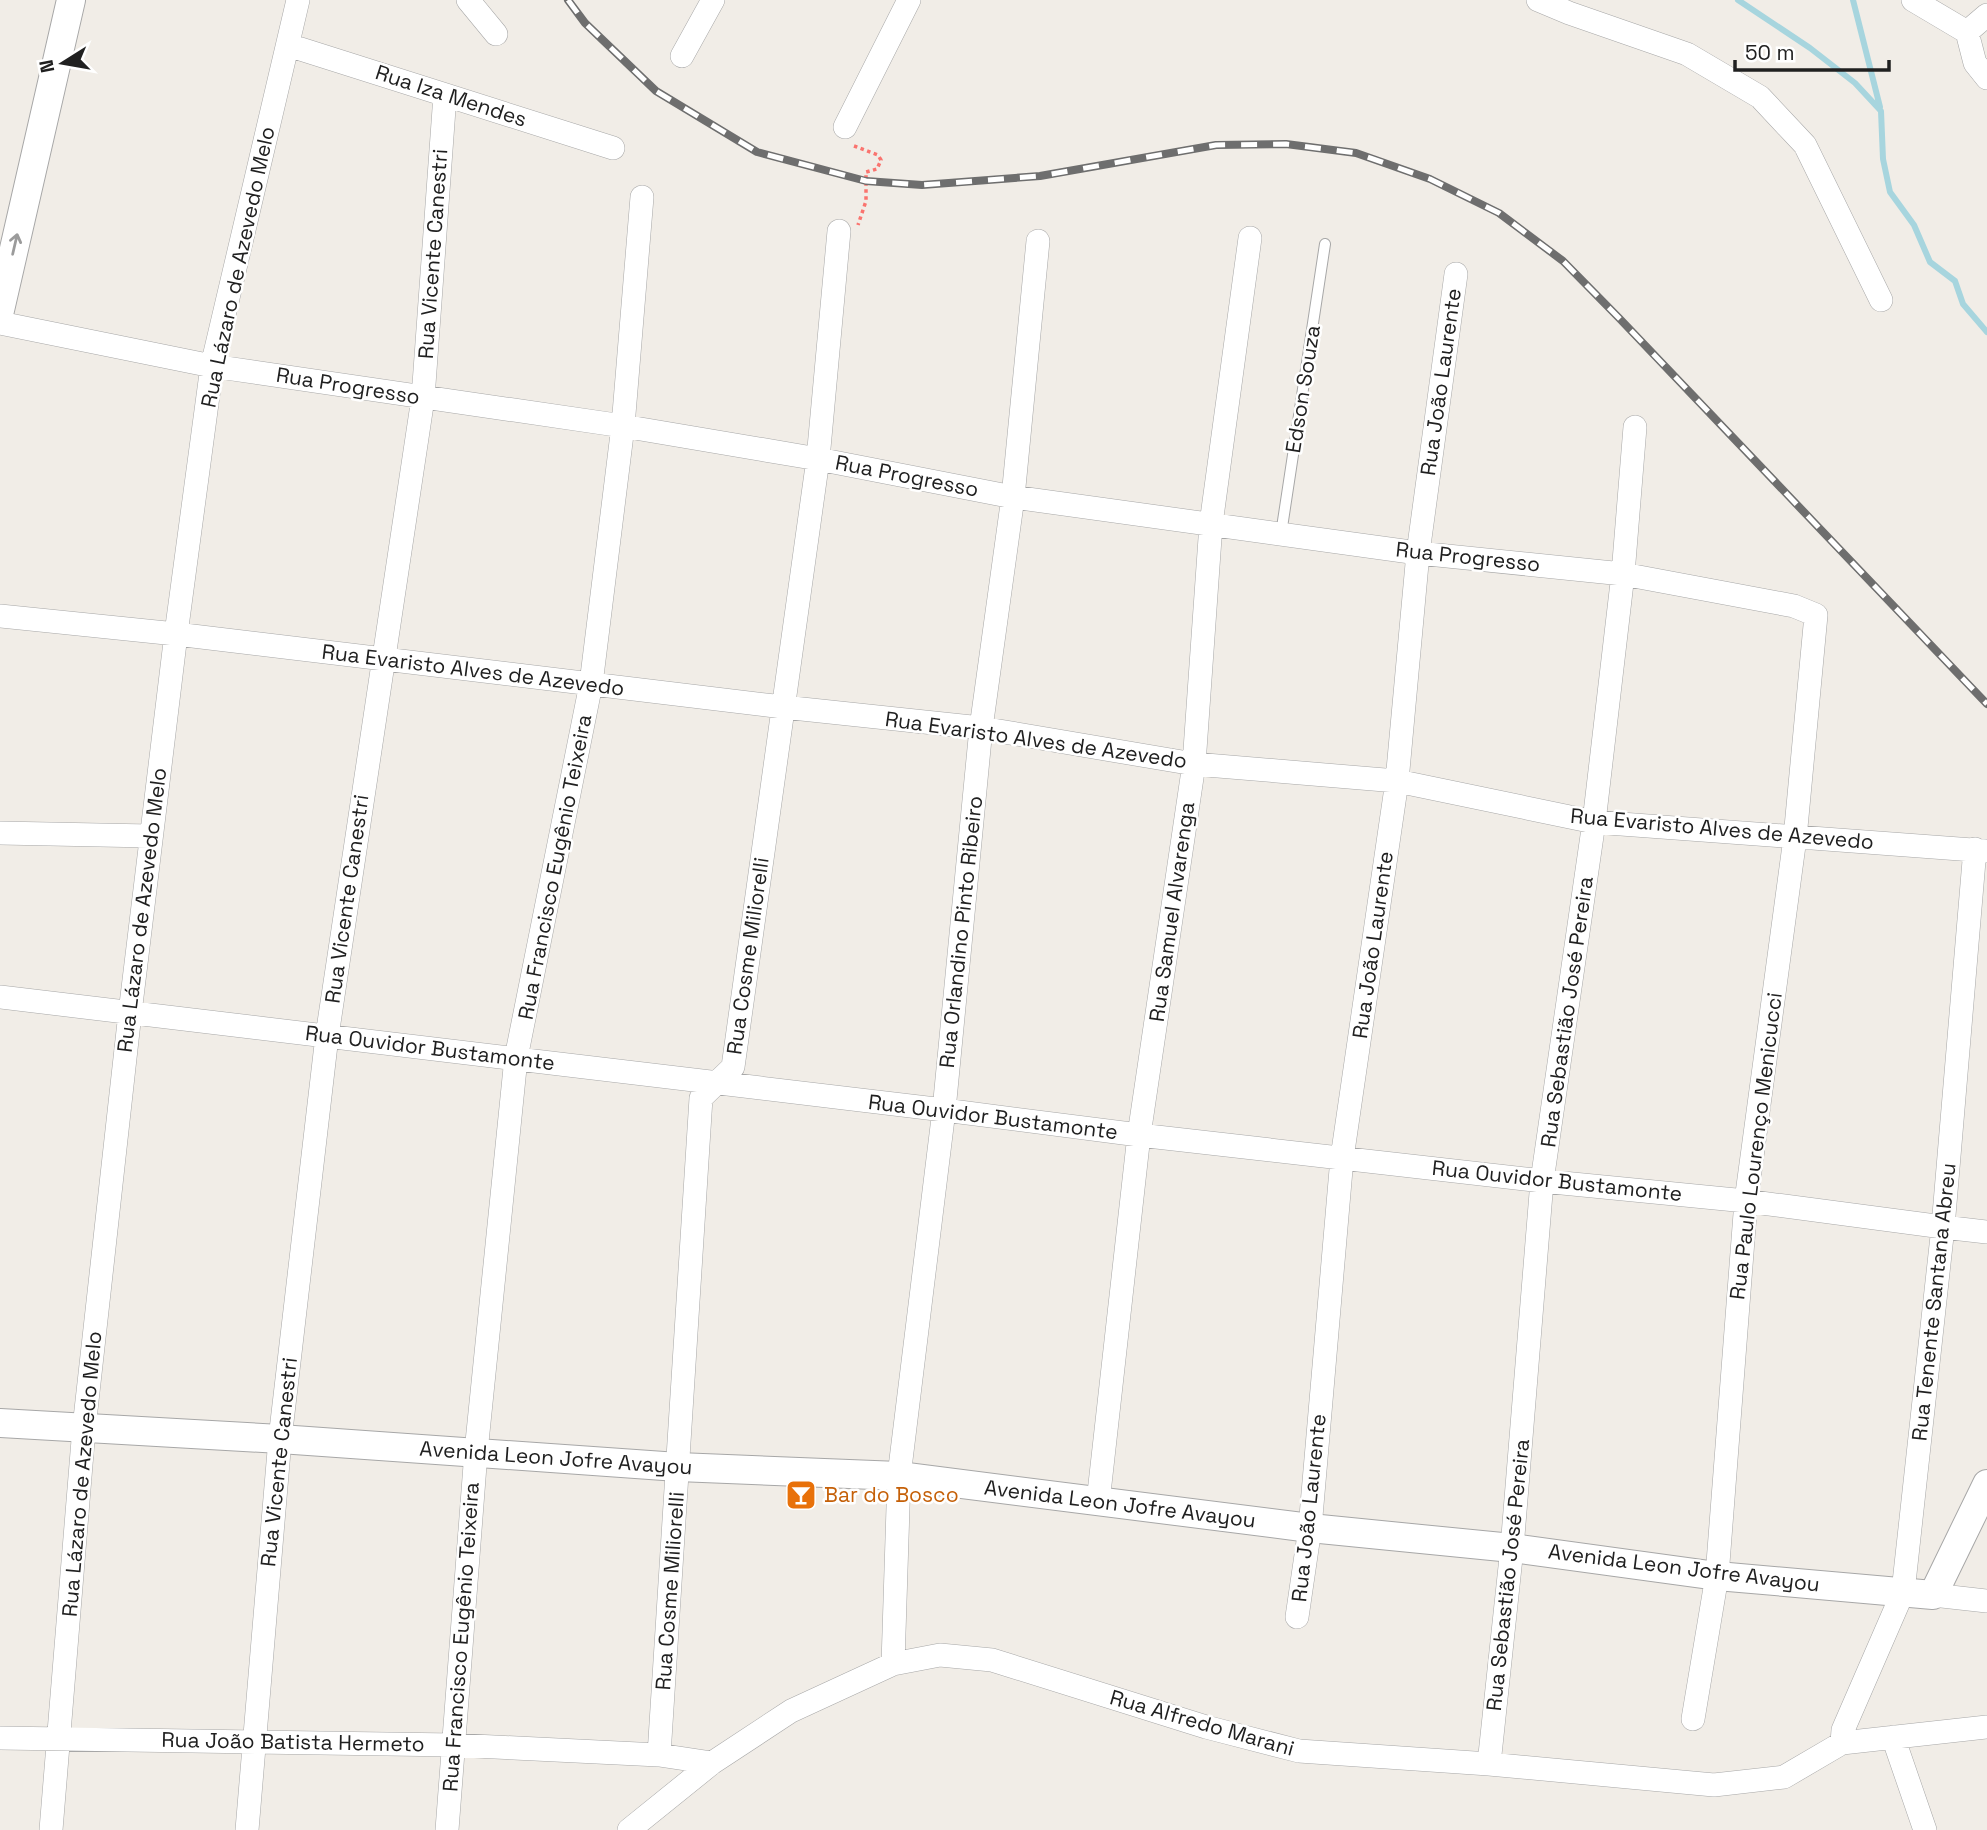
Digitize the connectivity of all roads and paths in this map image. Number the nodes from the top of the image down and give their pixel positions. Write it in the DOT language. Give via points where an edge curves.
graph roads {
  1 [pos="71,0"];
  2 [pos="298,0"];
  3 [pos="468,0"];
  4 [pos="713,0"];
  5 [pos="909,0"];
  6 [pos="1538,0"];
  7 [pos="1913,0"];
  8 [pos="1987,15"];
  9 [pos="1967,32"];
  10 [pos="496,34"];
  11 [pos="288,45"];
  12 [pos="682,56"];
  13 [pos="1987,78"];
  14 [pos="444,95"];
  15 [pos="845,127"];
  16 [pos="613,148"];
  17 [pos="642,197"];
  18 [pos="839,231"];
  19 [pos="1250,238"];
  20 [pos="1038,241"];
  21 [pos="1325,244"];
  22 [pos="836,254"];
  23 [pos="1456,274"];
  24 [pos="1881,300"];
  25 [pos="0,310"];
  26 [pos="0,323"];
  27 [pos="212,366"];
  28 [pos="423,398"];
  29 [pos="623,426"];
  30 [pos="1635,427"];
  31 [pos="818,459"];
  32 [pos="1013,496"];
  33 [pos="1210,524"];
  34 [pos="1281,534"];
  35 [pos="1418,553"];
  36 [pos="1623,574"];
  37 [pos="1816,615"];
  38 [pos="0,616"];
  39 [pos="176,634"];
  40 [pos="383,660"];
  41 [pos="591,684"];
  42 [pos="783,707"];
  43 [pos="981,728"];
  44 [pos="1194,764"];
  45 [pos="1397,781"];
  46 [pos="1594,822"];
  47 [pos="0,833"];
  48 [pos="150,836"];
  49 [pos="1795,838"];
  50 [pos="1981,850"];
  51 [pos="0,997"];
  52 [pos="130,1013"];
  53 [pos="327,1036"];
  54 [pos="516,1058"];
  55 [pos="716,1083"];
  56 [pos="944,1110"];
  57 [pos="1139,1136"];
  58 [pos="1342,1158"];
  59 [pos="1542,1181"];
  60 [pos="1746,1201"];
  61 [pos="1943,1227"];
  62 [pos="1987,1232"];
  63 [pos="0,1423"];
  64 [pos="84,1427"];
  65 [pos="280,1439"];
  66 [pos="475,1452"];
  67 [pos="678,1467"];
  68 [pos="899,1476"];
  69 [pos="1987,1484"];
  70 [pos="1098,1502"];
  71 [pos="1310,1528"];
  72 [pos="1513,1548"];
  73 [pos="1717,1576"];
  74 [pos="1903,1592"];
  75 [pos="1933,1595"];
  76 [pos="1987,1601"];
  77 [pos="1297,1617"];
  78 [pos="893,1664"];
  79 [pos="1693,1719"];
  80 [pos="1987,1727"];
  81 [pos="1893,1737"];
  82 [pos="0,1738"];
  83 [pos="60,1739"];
  84 [pos="254,1741"];
  85 [pos="1842,1743"];
  86 [pos="454,1745"];
  87 [pos="659,1755"];
  88 [pos="712,1763"];
  89 [pos="1489,1764"];
  90 [pos="51,1830"];
  91 [pos="247,1830"];
  92 [pos="447,1830"];
  93 [pos="629,1830"];
  94 [pos="1925,1830"];
  25 -- 1 [label="street, one-way"];
  2 -- 11 [label="street, Rua Lázaro de Azevedo Melo"];
  3 -- 10 [label="street"];
  4 -- 12 [label="street"];
  5 -- 15 [label="street"];
  6 -- 24 [label="street" via="1687,54 1760,97 1805,145"];
  7 -- 9 [label="street"];
  8 -- 9 [label="street"];
  9 -- 13 [label="street" via="1975,63"];
  11 -- 14 [label="street, Rua Iza Mendes"];
  11 -- 27 [label="street, Rua Lázaro de Azevedo Melo"];
  14 -- 16 [label="street, Rua Iza Mendes"];
  14 -- 28 [label="street, Rua Vicente Canestri"];
  15 -- 22 [label="path" via="845,138 881,160 877,169 866,172 861,221 849,243"];
  17 -- 29 [label="street, Rua Francisco Eugênio Teixeira"];
  18 -- 22 [label="street, Rua Cosme Miliorelli"];
  19 -- 33 [label="street, Rua Samuel Alvarenga"];
  20 -- 32 [label="street, Rua Orlandino Pinto Ribeiro"];
  21 -- 34 [label="lane, Edson Souza"];
  22 -- 31 [label="street, Rua Cosme Miliorelli"];
  23 -- 35 [label="street, Rua João Laurente"];
  26 -- 27 [label="street, Rua Progresso"];
  27 -- 28 [label="street, Rua Progresso"];
  27 -- 39 [label="street, Rua Lázaro de Azevedo Melo"];
  28 -- 29 [label="street, Rua Progresso"];
  28 -- 40 [label="street, Rua Vicente Canestri"];
  29 -- 31 [label="street, Rua Progresso"];
  29 -- 41 [label="street, Rua Francisco Eugênio Teixeira"];
  30 -- 36 [label="street, Rua Sebastião José Pereira"];
  31 -- 32 [label="street, Rua Progresso"];
  31 -- 42 [label="street, Rua Cosme Miliorelli"];
  32 -- 33 [label="street, Rua Progresso"];
  32 -- 43 [label="street, Rua Orlandino Pinto Ribeiro"];
  33 -- 34 [label="street, Rua Progresso"];
  33 -- 44 [label="street, Rua Samuel Alvarenga"];
  34 -- 35 [label="street, Rua Progresso"];
  35 -- 36 [label="street, Rua Progresso"];
  35 -- 45 [label="street, Rua João Laurente"];
  36 -- 37 [label="street, Rua Progresso"];
  36 -- 46 [label="street, Rua Sebastião José Pereira"];
  37 -- 49 [label="street, Rua Paulo Lourenço Menicucci"];
  38 -- 39 [label="street, Rua Evaristo Alves de Azevedo"];
  39 -- 40 [label="street, Rua Evaristo Alves de Azevedo"];
  39 -- 48 [label="street, Rua Lázaro de Azevedo Melo"];
  40 -- 41 [label="street, Rua Evaristo Alves de Azevedo"];
  40 -- 53 [label="street, Rua Vicente Canestri"];
  41 -- 42 [label="street, Rua Evaristo Alves de Azevedo"];
  41 -- 54 [label="street, Rua Francisco Eugênio Teixeira"];
  42 -- 43 [label="street, Rua Evaristo Alves de Azevedo"];
  42 -- 55 [label="street, Rua Cosme Miliorelli" via="733,1067"];
  43 -- 44 [label="street, Rua Evaristo Alves de Azevedo"];
  43 -- 56 [label="street, Rua Orlandino Pinto Ribeiro"];
  44 -- 45 [label="street, Rua Evaristo Alves de Azevedo"];
  44 -- 57 [label="street, Rua Samuel Alvarenga"];
  45 -- 46 [label="street, Rua Evaristo Alves de Azevedo"];
  45 -- 58 [label="street, Rua João Laurente"];
  46 -- 49 [label="street, Rua Evaristo Alves de Azevedo"];
  46 -- 59 [label="street, Rua Sebastião José Pereira"];
  47 -- 48 [label="street"];
  48 -- 52 [label="street, Rua Lázaro de Azevedo Melo"];
  49 -- 50 [label="street, Rua Evaristo Alves de Azevedo"];
  49 -- 60 [label="street, Rua Paulo Lourenço Menicucci"];
  50 -- 61 [label="street, Rua Tenente Santana Abreu"];
  51 -- 52 [label="street, Rua Ouvidor Bustamonte"];
  52 -- 53 [label="street, Rua Ouvidor Bustamonte"];
  52 -- 64 [label="street, Rua Lázaro de Azevedo Melo"];
  53 -- 54 [label="street, Rua Ouvidor Bustamonte"];
  53 -- 65 [label="street, Rua Vicente Canestri"];
  54 -- 55 [label="street, Rua Ouvidor Bustamonte"];
  54 -- 66 [label="street, Rua Francisco Eugênio Teixeira"];
  55 -- 56 [label="street, Rua Ouvidor Bustamonte"];
  55 -- 67 [label="street, Rua Cosme Miliorelli" via="701,1098"];
  56 -- 57 [label="street, Rua Ouvidor Bustamonte"];
  56 -- 68 [label="street, Rua Orlandino Pinto Ribeiro"];
  57 -- 58 [label="street, Rua Ouvidor Bustamonte"];
  57 -- 70 [label="street, Rua Samuel Alvarenga"];
  58 -- 59 [label="street, Rua Ouvidor Bustamonte"];
  58 -- 71 [label="street, Rua João Laurente"];
  59 -- 60 [label="street, Rua Ouvidor Bustamonte"];
  59 -- 72 [label="street, Rua Sebastião José Pereira"];
  60 -- 61 [label="street, Rua Ouvidor Bustamonte"];
  60 -- 73 [label="street, Rua Paulo Lourenço Menicucci"];
  61 -- 62 [label="street, Rua Ouvidor Bustamonte"];
  61 -- 74 [label="street, Rua Tenente Santana Abreu"];
  63 -- 64 [label="street, Avenida Leon Jofre Avayou"];
  64 -- 65 [label="street, Avenida Leon Jofre Avayou"];
  64 -- 83 [label="street, Rua Lázaro de Azevedo Melo"];
  65 -- 66 [label="street, Avenida Leon Jofre Avayou"];
  65 -- 84 [label="street, Rua Vicente Canestri"];
  66 -- 67 [label="street, Avenida Leon Jofre Avayou"];
  66 -- 86 [label="street, Rua Francisco Eugênio Teixeira"];
  67 -- 68 [label="street, Avenida Leon Jofre Avayou"];
  67 -- 87 [label="street, Rua Cosme Miliorelli"];
  68 -- 70 [label="street, Avenida Leon Jofre Avayou"];
  68 -- 78 [label="street, Rua Orlandino Pinto Ribeiro"];
  69 -- 75 [label="street"];
  70 -- 71 [label="street, Avenida Leon Jofre Avayou"];
  71 -- 72 [label="street, Avenida Leon Jofre Avayou"];
  71 -- 77 [label="street, Rua João Laurente"];
  72 -- 73 [label="street, Avenida Leon Jofre Avayou"];
  72 -- 89 [label="street, Rua Sebastião José Pereira"];
  73 -- 74 [label="street, Avenida Leon Jofre Avayou"];
  73 -- 79 [label="street, Rua Paulo Lourenço Menicucci"];
  74 -- 75 [label="street, Avenida Leon Jofre Avayou"];
  74 -- 85 [label="street, Rua Tenente Santana Abreu" via="1843,1730"];
  75 -- 76 [label="street"];
  78 -- 88 [label="street, Rua Alfredo Marani" via="792,1711"];
  78 -- 89 [label="street, Rua Alfredo Marani" via="940,1655 992,1660 1299,1751"];
  80 -- 81 [label="street, Rua Alfredo Marani"];
  81 -- 85 [label="street, Rua Alfredo Marani"];
  81 -- 94 [label="street"];
  82 -- 83 [label="street, Rua João Batista Hermeto"];
  83 -- 84 [label="street, Rua João Batista Hermeto"];
  83 -- 90 [label="street, Rua Lázaro de Azevedo Melo"];
  84 -- 86 [label="street, Rua João Batista Hermeto"];
  84 -- 91 [label="street, Rua Vicente Canestri"];
  85 -- 89 [label="street, Rua Alfredo Marani" via="1784,1777 1714,1785"];
  86 -- 87 [label="street, Rua João Batista Hermeto"];
  86 -- 92 [label="street, Rua Francisco Eugênio Teixeira"];
  87 -- 88 [label="street, Rua João Batista Hermeto"];
  88 -- 93 [label="street, Rua Alfredo Marani"];
}
